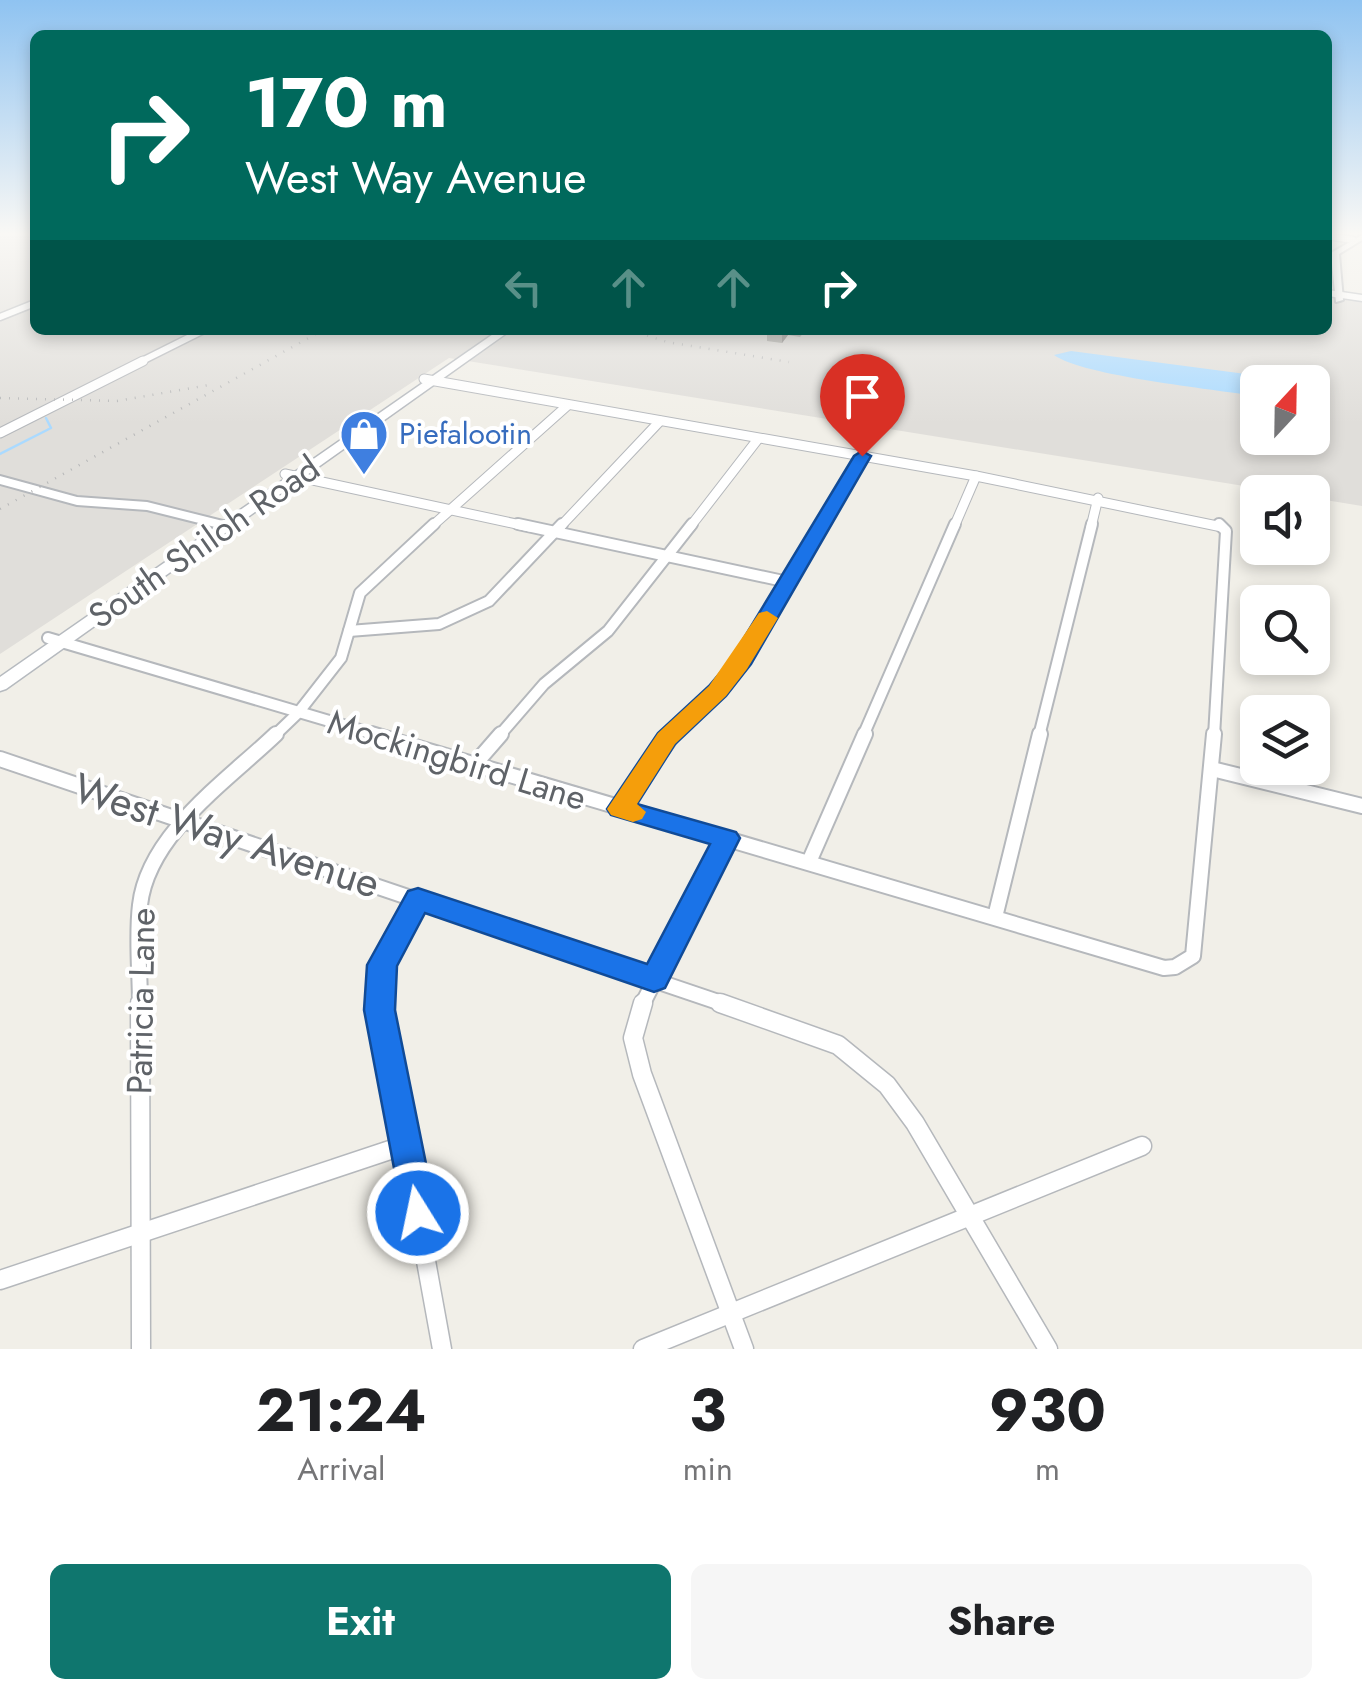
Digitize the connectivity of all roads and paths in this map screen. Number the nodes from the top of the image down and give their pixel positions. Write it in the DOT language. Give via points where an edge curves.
graph roads {
  1 [pos="30,304"];
  2 [pos="0,317"];
  3 [pos="194,335"];
  4 [pos="487,335"];
  5 [pos="498,335"];
  6 [pos="428,380"];
  7 [pos="568,405"];
  8 [pos="660,421"];
  9 [pos="0,432"];
  10 [pos="758,439"];
  11 [pos="862,456"];
  12 [pos="292,475"];
  13 [pos="976,476"];
  14 [pos="0,480"];
  15 [pos="1098,498"];
  16 [pos="450,508"];
  17 [pos="220,525"];
  18 [pos="555,531"];
  19 [pos="666,556"];
  20 [pos="788,582"];
  21 [pos="350,631"];
  22 [pos="55,640"];
  23 [pos="0,671"];
  24 [pos="0,686"];
  25 [pos="298,713"];
  26 [pos="0,759"];
  27 [pos="474,765"];
  28 [pos="1212,769"];
  29 [pos="1362,806"];
  30 [pos="620,809"];
  31 [pos="184,821"];
  32 [pos="726,838"];
  33 [pos="810,862"];
  34 [pos="418,899"];
  35 [pos="995,917"];
  36 [pos="654,979"];
  37 [pos="405,1146"];
  38 [pos="1142,1146"];
  39 [pos="971,1216"];
  40 [pos="139,1234"];
  41 [pos="0,1280"];
  42 [pos="730,1312"];
  43 [pos="141,1349"];
  44 [pos="442,1349"];
  45 [pos="643,1349"];
  46 [pos="744,1349"];
  47 [pos="1048,1349"];
  1 -- 2 [label="street"];
  3 -- 9 [label="street"];
  4 -- 6 [label="main road, South Shiloh Road"];
  5 -- 6 [label="main road, South Shiloh Road"];
  6 -- 7 [label="street"];
  6 -- 12 [label="main road, South Shiloh Road"];
  7 -- 8 [label="street"];
  7 -- 16 [label="street, Patricia Lane"];
  8 -- 10 [label="street"];
  8 -- 18 [label="street"];
  10 -- 11 [label="street"];
  10 -- 19 [label="street"];
  11 -- 13 [label="street"];
  11 -- 20 [label="street"];
  12 -- 16 [label="street"];
  12 -- 17 [label="main road, South Shiloh Road"];
  13 -- 15 [label="street"];
  13 -- 33 [label="street"];
  14 -- 17 [label="street" via="76,501 147,506"];
  15 -- 28 [label="street" via="1206,518 1226,531"];
  15 -- 35 [label="street"];
  16 -- 18 [label="street"];
  16 -- 21 [label="street, Patricia Lane" via="360,593"];
  17 -- 22 [label="main road, South Shiloh Road"];
  18 -- 19 [label="street"];
  18 -- 21 [label="street" via="474,610 438,624"];
  19 -- 20 [label="street"];
  19 -- 27 [label="street" via="608,631 544,684"];
  20 -- 30 [label="street" via="740,664 667,739"];
  21 -- 25 [label="street, Patricia Lane" via="336,666"];
  22 -- 23 [label="main road, South Shiloh Road"];
  22 -- 24 [label="main road, South Shiloh Road"];
  22 -- 25 [label="street, Mockingbird Lane"];
  25 -- 27 [label="street, Mockingbird Lane"];
  25 -- 31 [label="street, Patricia Lane"];
  26 -- 31 [label="street, West Way Avenue"];
  27 -- 30 [label="street, Mockingbird Lane"];
  28 -- 29 [label="street"];
  28 -- 35 [label="street, Mockingbird Lane" via="1193,956 1164,968"];
  30 -- 32 [label="street, Mockingbird Lane"];
  31 -- 34 [label="street, West Way Avenue"];
  31 -- 40 [label="street, Patricia Lane" via="162,843 140,904"];
  32 -- 33 [label="street, Mockingbird Lane"];
  32 -- 36 [label="street"];
  33 -- 35 [label="street, Mockingbird Lane"];
  34 -- 36 [label="street, West Way Avenue"];
  34 -- 37 [label="street" via="382,965 380,995"];
  36 -- 39 [label="street, West Way Avenue" via="838,1046 886,1084"];
  36 -- 42 [label="street" via="636,1023 638,1056"];
  37 -- 40 [label="street"];
  37 -- 44 [label="street"];
  38 -- 39 [label="street"];
  39 -- 42 [label="street"];
  39 -- 47 [label="street, West Way Avenue"];
  40 -- 41 [label="street"];
  40 -- 43 [label="street, Patricia Lane"];
  42 -- 45 [label="street"];
  42 -- 46 [label="street"];
}
